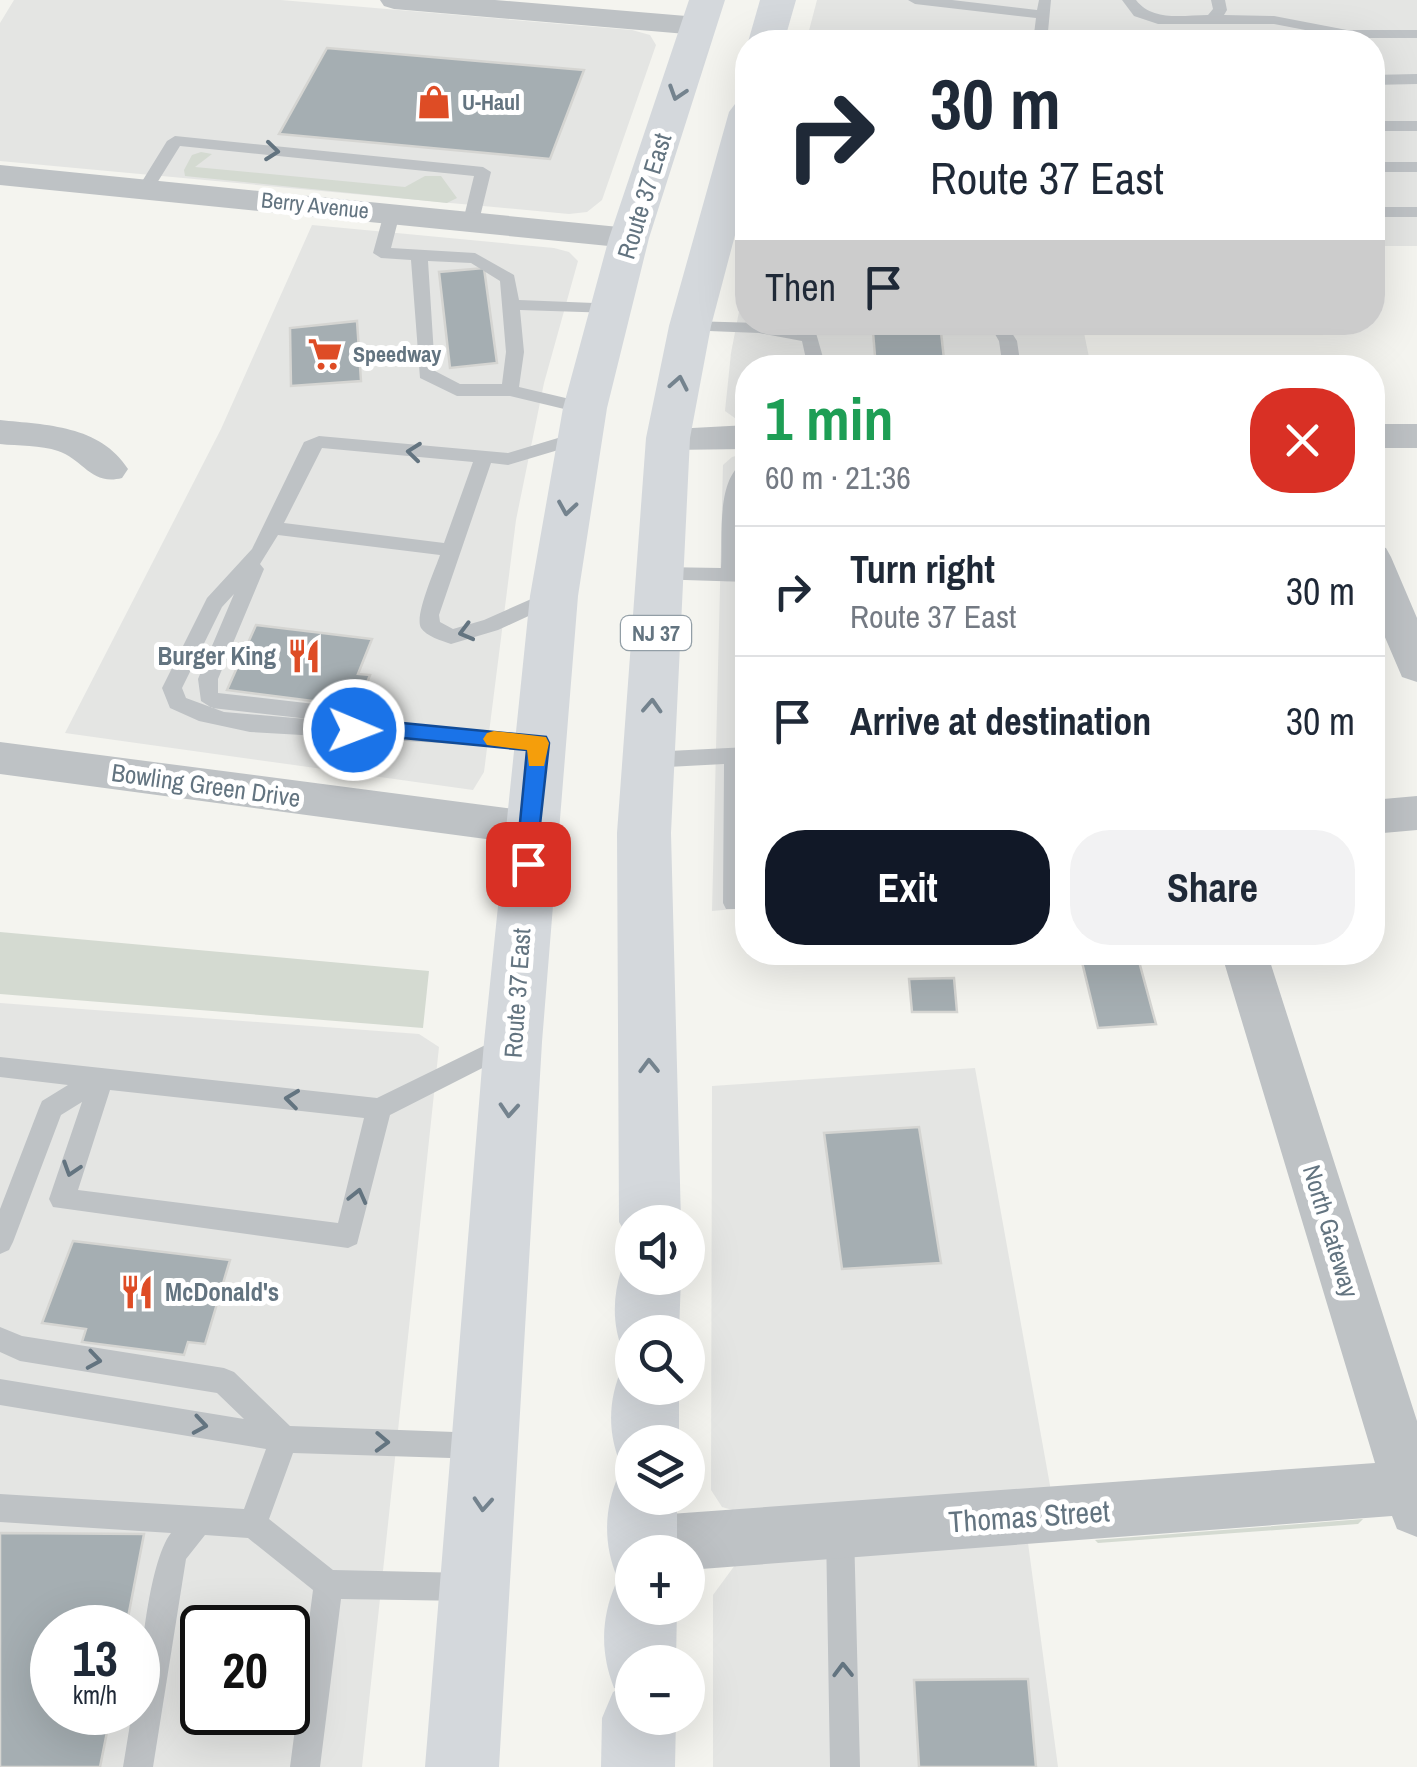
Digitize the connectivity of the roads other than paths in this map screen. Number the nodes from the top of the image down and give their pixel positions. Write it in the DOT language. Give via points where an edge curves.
graph roads {
  1 [pos="394,0"];
  2 [pos="778,0"];
  3 [pos="915,0"];
  4 [pos="1129,0"];
  5 [pos="1218,0"];
  6 [pos="454,2"];
  7 [pos="1044,7"];
  8 [pos="703,13"];
  9 [pos="1212,20"];
  10 [pos="769,30"];
  11 [pos="1326,30"];
  12 [pos="1385,34"];
  13 [pos="1417,34"];
  14 [pos="1385,80"];
  15 [pos="1417,80"];
  16 [pos="1385,126"];
  17 [pos="1417,126"];
  18 [pos="1385,167"];
  19 [pos="1417,167"];
  20 [pos="735,169"];
  21 [pos="0,175"];
  22 [pos="146,188"];
  23 [pos="1385,212"];
  24 [pos="1417,212"];
  25 [pos="392,213"];
  26 [pos="478,222"];
  27 [pos="629,238"];
  28 [pos="419,255"];
  29 [pos="474,258"];
  30 [pos="510,305"];
  31 [pos="613,308"];
  32 [pos="690,326"];
  33 [pos="735,327"];
  34 [pos="510,390"];
  35 [pos="582,423"];
  36 [pos="0,432"];
  37 [pos="1385,436"];
  38 [pos="1417,436"];
  39 [pos="735,437"];
  40 [pos="668,438"];
  41 [pos="483,459"];
  42 [pos="109,469"];
  43 [pos="271,528"];
  44 [pos="451,550"];
  45 [pos="260,552"];
  46 [pos="660,574"];
  47 [pos="735,575"];
  48 [pos="1385,589"];
  49 [pos="554,596"];
  50 [pos="1417,668"];
  51 [pos="382,728"];
  52 [pos="538,743"];
  53 [pos="735,756"];
  54 [pos="0,758"];
  55 [pos="649,760"];
  56 [pos="1417,814"];
  57 [pos="1385,816"];
  58 [pos="530,828"];
  59 [pos="735,881"];
  60 [pos="734,902"];
  61 [pos="1248,965"];
  62 [pos="513,1042"];
  63 [pos="0,1067"];
  64 [pos="102,1077"];
  65 [pos="380,1110"];
  66 [pos="650,1205"];
  67 [pos="0,1242"];
  68 [pos="0,1338"];
  69 [pos="0,1392"];
  70 [pos="284,1439"];
  71 [pos="488,1446"];
  72 [pos="1415,1494"];
  73 [pos="0,1508"];
  74 [pos="198,1520"];
  75 [pos="253,1524"];
  76 [pos="840,1530"];
  77 [pos="705,1544"];
  78 [pos="328,1584"];
  79 [pos="476,1587"];
  80 [pos="639,1735"];
  81 [pos="138,1767"];
  82 [pos="305,1767"];
  83 [pos="462,1767"];
  84 [pos="638,1767"];
  85 [pos="845,1767"];
  1 -- 6 [label="street"];
  2 -- 10 [label="highway"];
  3 -- 7 [label="lane"];
  4 -- 9 [label="lane" via="1139,13 1158,20"];
  5 -- 9 [label="lane"];
  6 -- 8 [label="street"];
  8 -- 27 [label="highway, Route 37 East, one-way"];
  9 -- 11 [label="lane" via="1274,20"];
  12 -- 13 [label="lane"];
  14 -- 15 [label="lane"];
  16 -- 17 [label="lane"];
  18 -- 19 [label="lane"];
  20 -- 32 [label="highway, NJ 37"];
  21 -- 22 [label="street, Berry Avenue"];
  22 -- 25 [label="street, Berry Avenue"];
  22 -- 26 [label="lane, one-way" via="175,141 483,172"];
  23 -- 24 [label="lane"];
  25 -- 26 [label="street, Berry Avenue"];
  25 -- 28 [label="lane" via="381,253"];
  26 -- 27 [label="street, Berry Avenue"];
  26 -- 29 [label="lane"];
  27 -- 31 [label="highway, Route 37 East"];
  28 -- 29 [label="lane"];
  28 -- 34 [label="lane" via="426,374 457,390"];
  29 -- 30 [label="lane" via="508,280"];
  30 -- 31 [label="lane"];
  30 -- 34 [label="lane"];
  31 -- 35 [label="highway, Route 37 East"];
  32 -- 33 [label="lane"];
  40 -- 32 [label="highway, NJ 37, one-way"];
  34 -- 35 [label="lane"];
  35 -- 41 [label="lane" via="508,459"];
  35 -- 49 [label="highway, Route 37 East, one-way"];
  36 -- 42 [label="street" via="69,440"];
  37 -- 38 [label="street"];
  39 -- 40 [label="street"];
  40 -- 46 [label="highway, NJ 37"];
  41 -- 43 [label="lane, one-way" via="318,442"];
  41 -- 44 [label="lane"];
  43 -- 44 [label="lane"];
  43 -- 45 [label="lane"];
  49 -- 44 [label="lane, one-way" via="451,637 430,626 428,615"];
  45 -- 51 [label="lane" via="208,679 208,696"];
  45 -- 51 [label="lane" via="214,603 172,688 177,703 199,716 324,730"];
  46 -- 47 [label="lane"];
  55 -- 46 [label="highway, NJ 37, one-way"];
  48 -- 50 [label="street"];
  49 -- 52 [label="highway, Route 37 East"];
  51 -- 52 [label="lane"];
  52 -- 58 [label="highway, Route 37 East"];
  53 -- 55 [label="lane"];
  54 -- 58 [label="street, Bowling Green Drive"];
  66 -- 55 [label="highway, NJ 37, one-way" via="644,833"];
  56 -- 57 [label="street"];
  58 -- 62 [label="highway, Route 37 East"];
  59 -- 60 [label="lane"];
  61 -- 72 [label="street, North Gateway"];
  62 -- 65 [label="lane"];
  62 -- 71 [label="highway, Route 37 East, one-way"];
  63 -- 64 [label="lane"];
  65 -- 64 [label="lane, one-way"];
  64 -- 65 [label="lane, one-way" via="62,1198 348,1236"];
  64 -- 67 [label="lane" via="51,1108"];
  68 -- 70 [label="lane, one-way" via="20,1348 224,1381"];
  69 -- 70 [label="lane, one-way"];
  70 -- 71 [label="lane, one-way"];
  70 -- 75 [label="lane"];
  71 -- 79 [label="highway, Route 37 East, one-way"];
  72 -- 76 [label="street, Thomas Street"];
  73 -- 74 [label="lane"];
  74 -- 75 [label="lane"];
  74 -- 81 [label="lane" via="174,1553"];
  75 -- 78 [label="lane"];
  76 -- 77 [label="street, Thomas Street"];
  85 -- 76 [label="lane, one-way"];
  78 -- 79 [label="lane"];
  78 -- 82 [label="lane"];
  79 -- 83 [label="highway, Route 37 East"];
  80 -- 84 [label="highway"];
}
